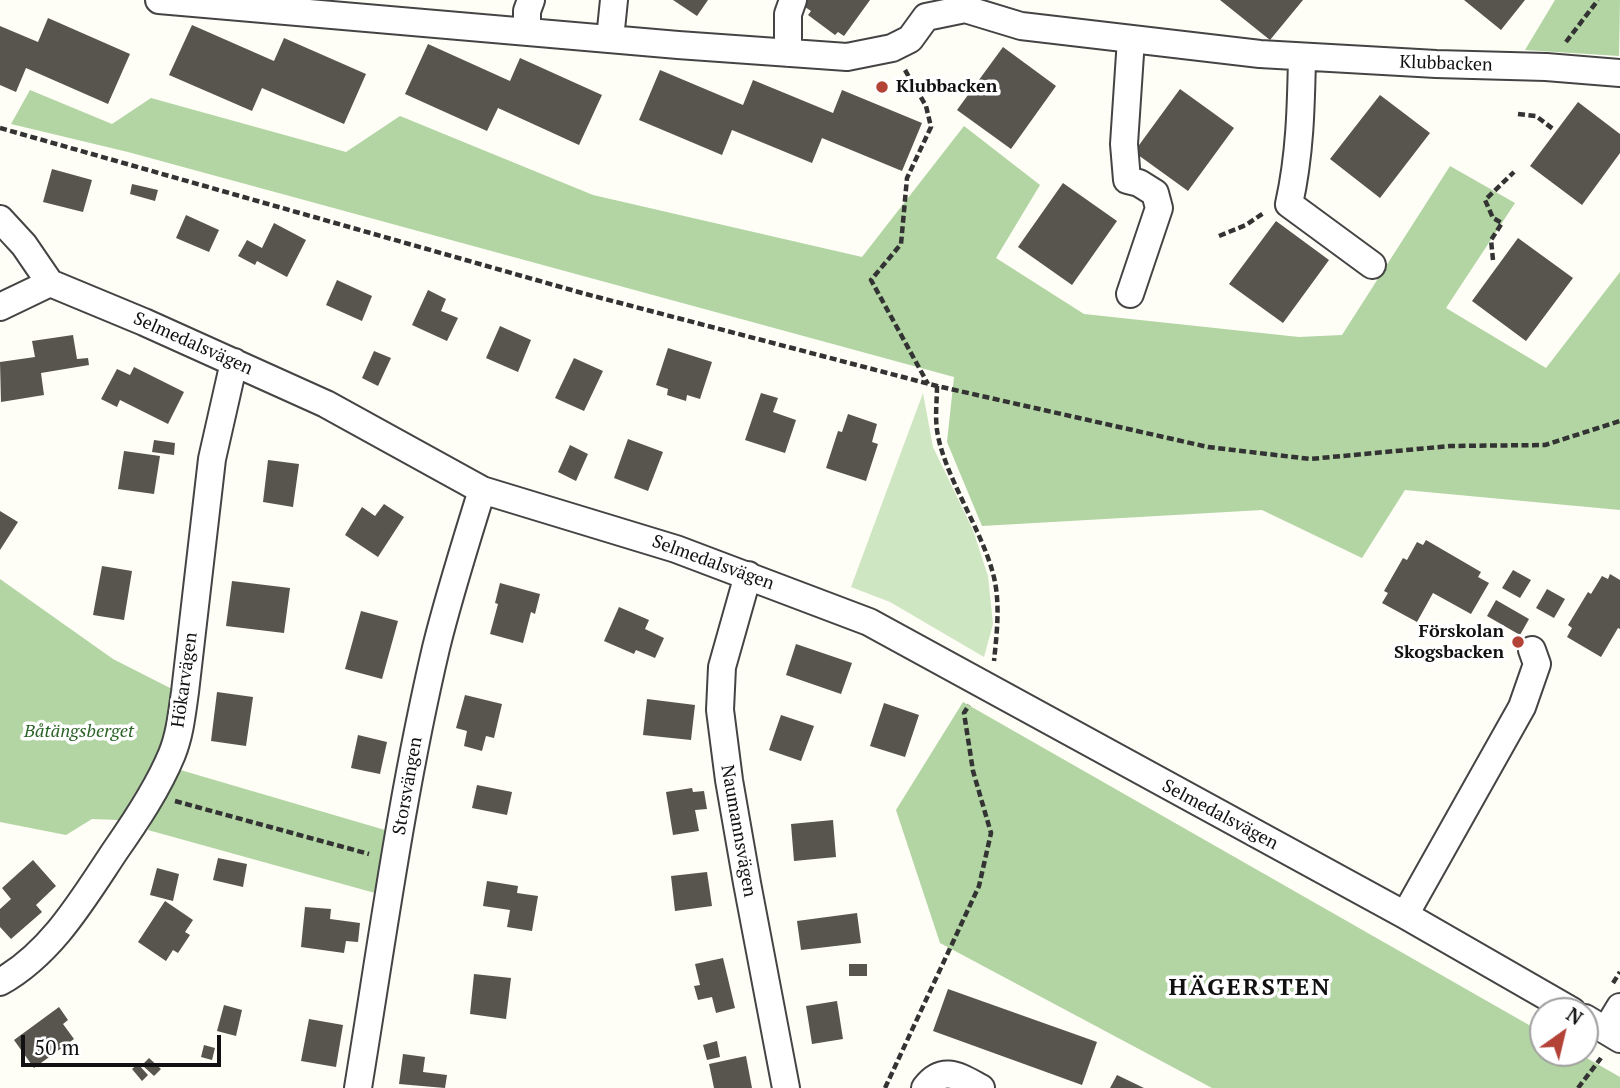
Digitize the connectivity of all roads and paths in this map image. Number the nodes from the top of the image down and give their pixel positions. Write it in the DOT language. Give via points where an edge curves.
graph roads {
  1 [pos="159,0"];
  2 [pos="531,0"];
  3 [pos="614,0"];
  4 [pos="793,0"];
  5 [pos="1598,0"];
  6 [pos="407,10"];
  7 [pos="527,31"];
  8 [pos="610,38"];
  9 [pos="1131,38"];
  10 [pos="892,48"];
  11 [pos="788,53"];
  12 [pos="1302,57"];
  13 [pos="1546,67"];
  14 [pos="1620,73"];
  15 [pos="1518,114"];
  16 [pos="0,128"];
  17 [pos="1553,129"];
  18 [pos="1514,172"];
  19 [pos="1289,204"];
  20 [pos="0,219"];
  21 [pos="1219,236"];
  22 [pos="1493,260"];
  23 [pos="1373,265"];
  24 [pos="50,283"];
  25 [pos="1130,294"];
  26 [pos="0,307"];
  27 [pos="234,362"];
  28 [pos="928,384"];
  29 [pos="937,386"];
  30 [pos="1620,421"];
  31 [pos="482,490"];
  32 [pos="748,575"];
  33 [pos="1532,650"];
  34 [pos="981,685"];
  35 [pos="150,795"];
  36 [pos="395,861"];
  37 [pos="1405,915"];
  38 [pos="0,982"];
  39 [pos="1548,997"];
  40 [pos="1620,1007"];
  41 [pos="1604,1036"];
  42 [pos="358,1088"];
  43 [pos="787,1088"];
  44 [pos="885,1088"];
  45 [pos="925,1088"];
  46 [pos="981,1088"];
  47 [pos="1578,1088"];
  1 -- 6 [label="street, Klubbacken"];
  2 -- 7 [label="street"];
  3 -- 8 [label="street"];
  4 -- 11 [label="street" via="788,14"];
  5 -- 13 [label="path"];
  6 -- 7 [label="street, Klubbacken"];
  7 -- 8 [label="street, Klubbacken"];
  8 -- 11 [label="street, Klubbacken"];
  9 -- 10 [label="street, Klubbacken" via="1021,26 965,9 926,17 910,39"];
  9 -- 12 [label="street, Klubbacken"];
  9 -- 25 [label="street" via="1124,144 1127,180 1155,193 1159,208"];
  10 -- 11 [label="street, Klubbacken" via="847,57"];
  10 -- 28 [label="path" via="926,106 931,127 907,178 901,244 871,280"];
  12 -- 13 [label="street, Klubbacken"];
  12 -- 19 [label="street" via="1301,131"];
  13 -- 14 [label="street, Klubbacken"];
  15 -- 17 [label="path" via="1536,116"];
  16 -- 28 [label="path" via="582,293"];
  18 -- 22 [label="path" via="1485,200 1493,218 1502,223 1491,240"];
  19 -- 21 [label="path" via="1273,207"];
  19 -- 23 [label="street"];
  20 -- 24 [label="street" via="24,244"];
  24 -- 26 [label="street"];
  24 -- 27 [label="street, Selmedalsvägen"];
  27 -- 31 [label="street, Selmedalsvägen" via="326,404"];
  27 -- 35 [label="street, Hökarvägen" via="212,459 180,726 172,755"];
  28 -- 29 [label="path"];
  29 -- 30 [label="path" via="1208,447 1310,459 1450,446 1545,445"];
  29 -- 34 [label="path" via="937,430 993,572 998,623 994,664"];
  31 -- 32 [label="street, Selmedalsvägen"];
  31 -- 36 [label="street, Storsvängen" via="437,646"];
  32 -- 34 [label="street, Selmedalsvägen" via="869,622"];
  32 -- 43 [label="street, Naumannsvägen" via="722,667 720,710 744,870"];
  33 -- 37 [label="street" via="1537,664 1522,708"];
  34 -- 37 [label="street, Selmedalsvägen"];
  34 -- 44 [label="path" via="964,713 973,771 991,833 979,886"];
  35 -- 36 [label="path"];
  35 -- 38 [label="street, Hökarvägen" via="73,915 23,967"];
  36 -- 42 [label="street, Storsvängen"];
  37 -- 39 [label="street, Selmedalsvägen"];
  40 -- 41 [label="street"];
  41 -- 47 [label="path"];
  45 -- 46 [label="street" via="932,1078 952,1074"];
}
